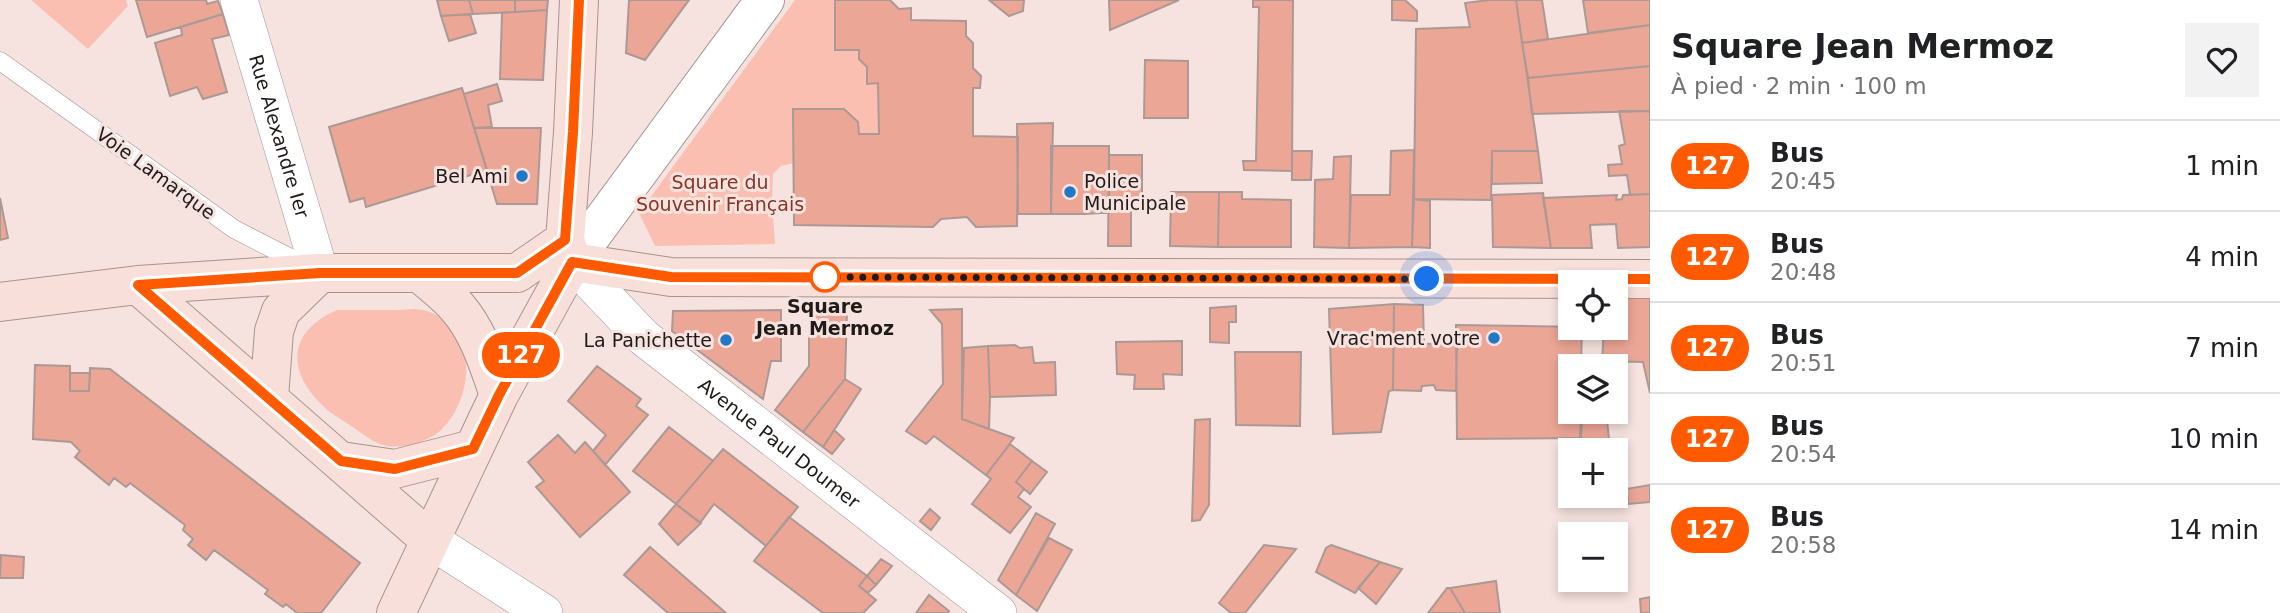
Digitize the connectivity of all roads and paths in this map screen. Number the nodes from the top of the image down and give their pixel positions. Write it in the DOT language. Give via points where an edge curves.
graph roads {
  1 [pos="239,0"];
  2 [pos="579,0"];
  3 [pos="765,0"];
  4 [pos="0,61"];
  5 [pos="568,251"];
  6 [pos="320,273"];
  7 [pos="421,274"];
  8 [pos="1650,279"];
  9 [pos="138,285"];
  10 [pos="0,302"];
  11 [pos="499,395"];
  12 [pos="269,397"];
  13 [pos="473,449"];
  14 [pos="341,461"];
  15 [pos="429,540"];
  16 [pos="396,613"];
  17 [pos="544,613"];
  18 [pos="998,613"];
  1 -- 6 [label="street, Rue Alexandre Ier"];
  2 -- 5 [label="main road"];
  3 -- 5 [label="street"];
  4 -- 6 [label="lane, Voie Lamarque" via="234,229"];
  5 -- 7 [label="main road" via="517,273"];
  5 -- 8 [label="main road" via="671,277"];
  5 -- 11 [label="main road"];
  5 -- 18 [label="street, Avenue Paul Doumer" via="643,337"];
  6 -- 7 [label="main road"];
  6 -- 9 [label="main road"];
  6 -- 12 [label="main road" via="281,311 274,331"];
  7 -- 11 [label="main road" via="470,324"];
  9 -- 10 [label="main road"];
  9 -- 12 [label="main road"];
  11 -- 13 [label="main road"];
  12 -- 14 [label="main road"];
  13 -- 14 [label="main road" via="395,469"];
  13 -- 15 [label="main road"];
  14 -- 15 [label="main road"];
  15 -- 16 [label="main road"];
  15 -- 17 [label="street"];
}
